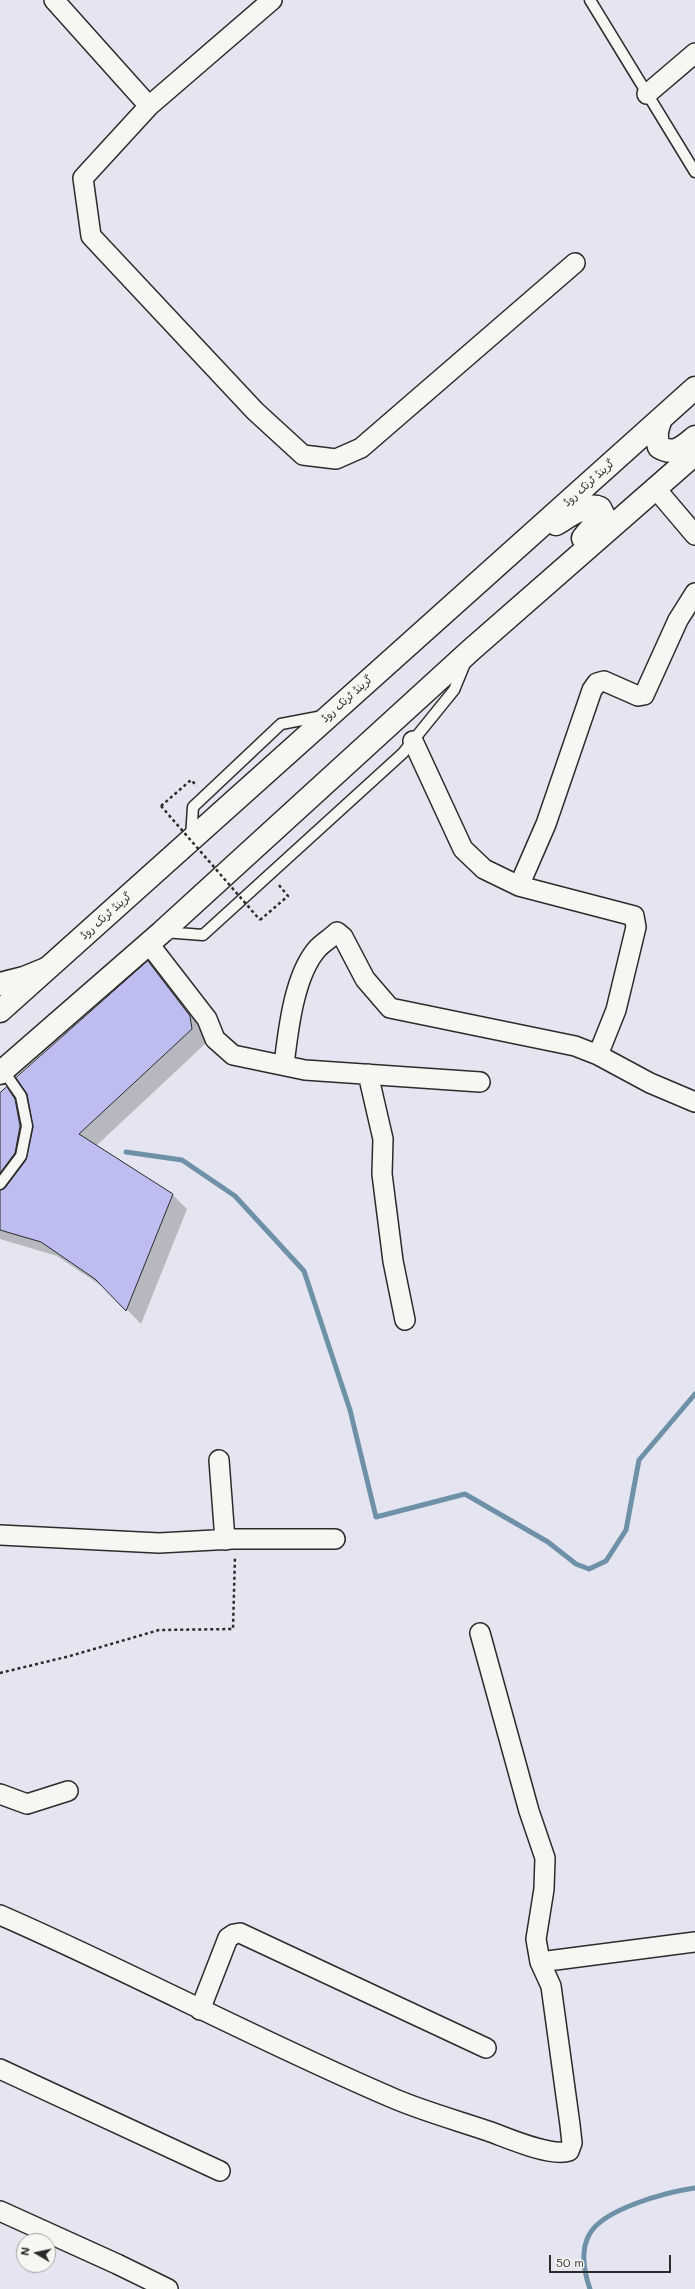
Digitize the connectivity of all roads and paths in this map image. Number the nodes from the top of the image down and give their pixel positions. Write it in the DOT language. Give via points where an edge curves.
graph roads {
  1 [pos="54,0"];
  2 [pos="272,0"];
  3 [pos="590,0"];
  4 [pos="695,53"];
  5 [pos="647,94"];
  6 [pos="149,106"];
  7 [pos="695,172"];
  8 [pos="575,263"];
  9 [pos="695,388"];
  10 [pos="661,419"];
  11 [pos="695,437"];
  12 [pos="695,454"];
  13 [pos="656,488"];
  14 [pos="695,535"];
  15 [pos="567,566"];
  16 [pos="695,593"];
  17 [pos="445,612"];
  18 [pos="471,650"];
  19 [pos="413,741"];
  20 [pos="191,780"];
  21 [pos="519,886"];
  22 [pos="288,896"];
  23 [pos="155,938"];
  24 [pos="48,969"];
  25 [pos="0,984"];
  26 [pos="0,1011"];
  27 [pos="598,1055"];
  28 [pos="284,1065"];
  29 [pos="2,1072"];
  30 [pos="368,1074"];
  31 [pos="480,1082"];
  32 [pos="695,1102"];
  33 [pos="0,1184"];
  34 [pos="406,1320"];
  35 [pos="219,1460"];
  36 [pos="0,1535"];
  37 [pos="335,1539"];
  38 [pos="229,1540"];
  39 [pos="480,1633"];
  40 [pos="0,1673"];
  41 [pos="68,1791"];
  42 [pos="0,1794"];
  43 [pos="0,1915"];
  44 [pos="695,1942"];
  45 [pos="540,1962"];
  46 [pos="200,2010"];
  47 [pos="486,2048"];
  48 [pos="0,2069"];
  49 [pos="220,2171"];
  50 [pos="0,2211"];
  51 [pos="168,2289"];
  1 -- 6 [label="street"];
  2 -- 6 [label="street"];
  3 -- 5 [label="lane"];
  4 -- 5 [label="street"];
  5 -- 7 [label="lane"];
  6 -- 8 [label="street" via="83,178 91,236 255,411 303,455 336,459 361,448"];
  9 -- 10 [label="main road, گرینڈ ٹرنک روڈ"];
  10 -- 11 [label="main road" via="656,439 659,447 665,451 675,451"];
  10 -- 17 [label="main road, گرینڈ ٹرنک روڈ"];
  12 -- 13 [label="main road"];
  13 -- 14 [label="street"];
  13 -- 15 [label="main road"];
  15 -- 17 [label="main road" via="576,547 603,514 600,508 594,505 587,507 555,524 466,610"];
  15 -- 18 [label="main road"];
  16 -- 21 [label="street" via="678,620 644,695 638,696 604,681 597,683 592,690 546,824"];
  17 -- 24 [label="main road, گرینڈ ٹرنک روڈ"];
  18 -- 19 [label="lane" via="454,690"];
  18 -- 23 [label="main road"];
  19 -- 21 [label="street" via="463,849 484,869"];
  19 -- 23 [label="lane" via="398,758 203,934"];
  20 -- 22 [label="path, bridge" via="162,806 260,920"];
  21 -- 27 [label="street" via="634,916 636,920 616,1010"];
  23 -- 28 [label="street" via="208,1019 215,1039 233,1055"];
  23 -- 29 [label="main road"];
  24 -- 25 [label="main road"];
  24 -- 26 [label="main road, گرینڈ ٹرنک روڈ"];
  27 -- 28 [label="street" via="575,1046 390,1008 365,979 343,937 337,932 318,949 302,975 288,1033"];
  27 -- 32 [label="street" via="650,1084"];
  28 -- 30 [label="street" via="305,1070"];
  29 -- 33 [label="lane" via="21,1096 27,1126 21,1156"];
  30 -- 31 [label="street"];
  30 -- 34 [label="street" via="383,1139 382,1174 393,1261"];
  35 -- 38 [label="street"];
  36 -- 38 [label="street" via="159,1543"];
  37 -- 38 [label="street"];
  38 -- 40 [label="path" via="235,1544 233,1629 158,1630"];
  39 -- 45 [label="street" via="544,1858 544,1889 536,1938"];
  41 -- 42 [label="street" via="27,1804"];
  43 -- 46 [label="street"];
  44 -- 45 [label="street"];
  45 -- 46 [label="street" via="550,1986 572,2143 569,2151 561,2154 527,2145 396,2100"];
  46 -- 47 [label="street" via="228,1938 240,1933"];
  48 -- 49 [label="street"];
  50 -- 51 [label="street"];
}
